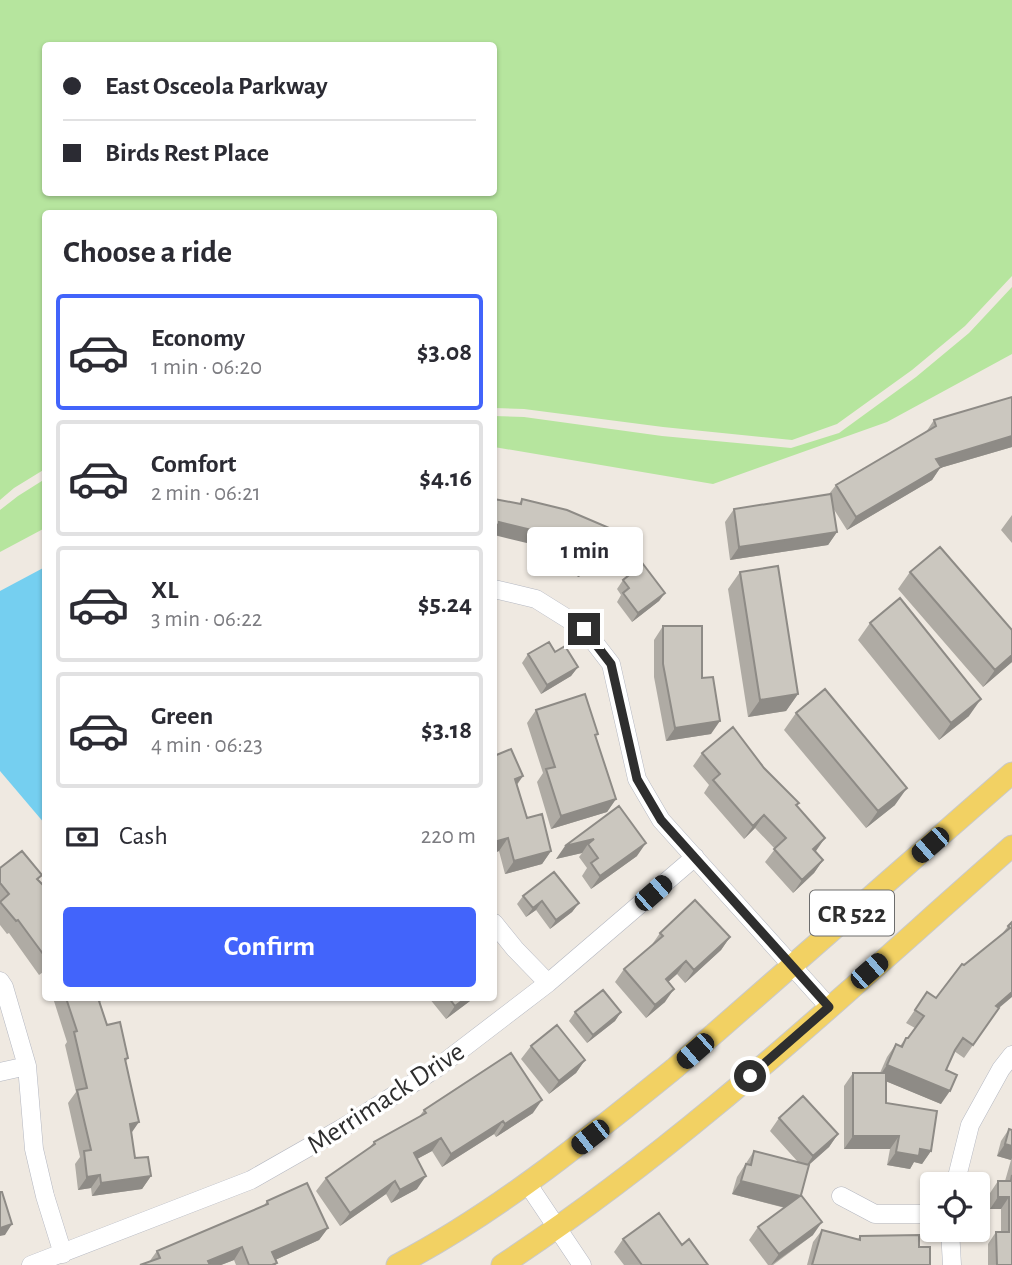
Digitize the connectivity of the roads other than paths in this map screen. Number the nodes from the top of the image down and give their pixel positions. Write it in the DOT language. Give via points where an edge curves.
graph roads {
  1 [pos="497,590"];
  2 [pos="1012,773"];
  3 [pos="1012,846"];
  4 [pos="695,858"];
  5 [pos="497,927"];
  6 [pos="793,965"];
  7 [pos="0,981"];
  8 [pos="548,983"];
  9 [pos="829,1007"];
  10 [pos="1012,1055"];
  11 [pos="27,1066"];
  12 [pos="0,1072"];
  13 [pos="958,1172"];
  14 [pos="527,1183"];
  15 [pos="841,1196"];
  16 [pos="920,1214"];
  17 [pos="558,1228"];
  18 [pos="951,1242"];
  19 [pos="63,1254"];
  20 [pos="31,1265"];
  21 [pos="397,1265"];
  22 [pos="502,1265"];
  23 [pos="582,1265"];
  24 [pos="952,1265"];
  1 -- 4 [label="street" via="537,599 584,629 611,664 637,779 661,820"];
  2 -- 6 [label="main road, CR 522"];
  3 -- 9 [label="main road, CR 522"];
  4 -- 6 [label="street"];
  4 -- 8 [label="street, Merrimack Drive"];
  5 -- 8 [label="street"];
  6 -- 9 [label="street"];
  6 -- 14 [label="main road, CR 522" via="620,1113"];
  7 -- 11 [label="street"];
  8 -- 19 [label="street, Merrimack Drive" via="438,1068 251,1180"];
  9 -- 17 [label="main road, CR 522" via="679,1136"];
  10 -- 13 [label="street" via="970,1125"];
  11 -- 12 [label="street"];
  11 -- 19 [label="street" via="34,1149"];
  14 -- 17 [label="street"];
  14 -- 21 [label="main road, CR 522"];
  15 -- 16 [label="street" via="875,1214"];
  17 -- 22 [label="main road, CR 522"];
  17 -- 23 [label="street"];
  18 -- 24 [label="street"];
  19 -- 20 [label="street, Merrimack Drive"];
}
